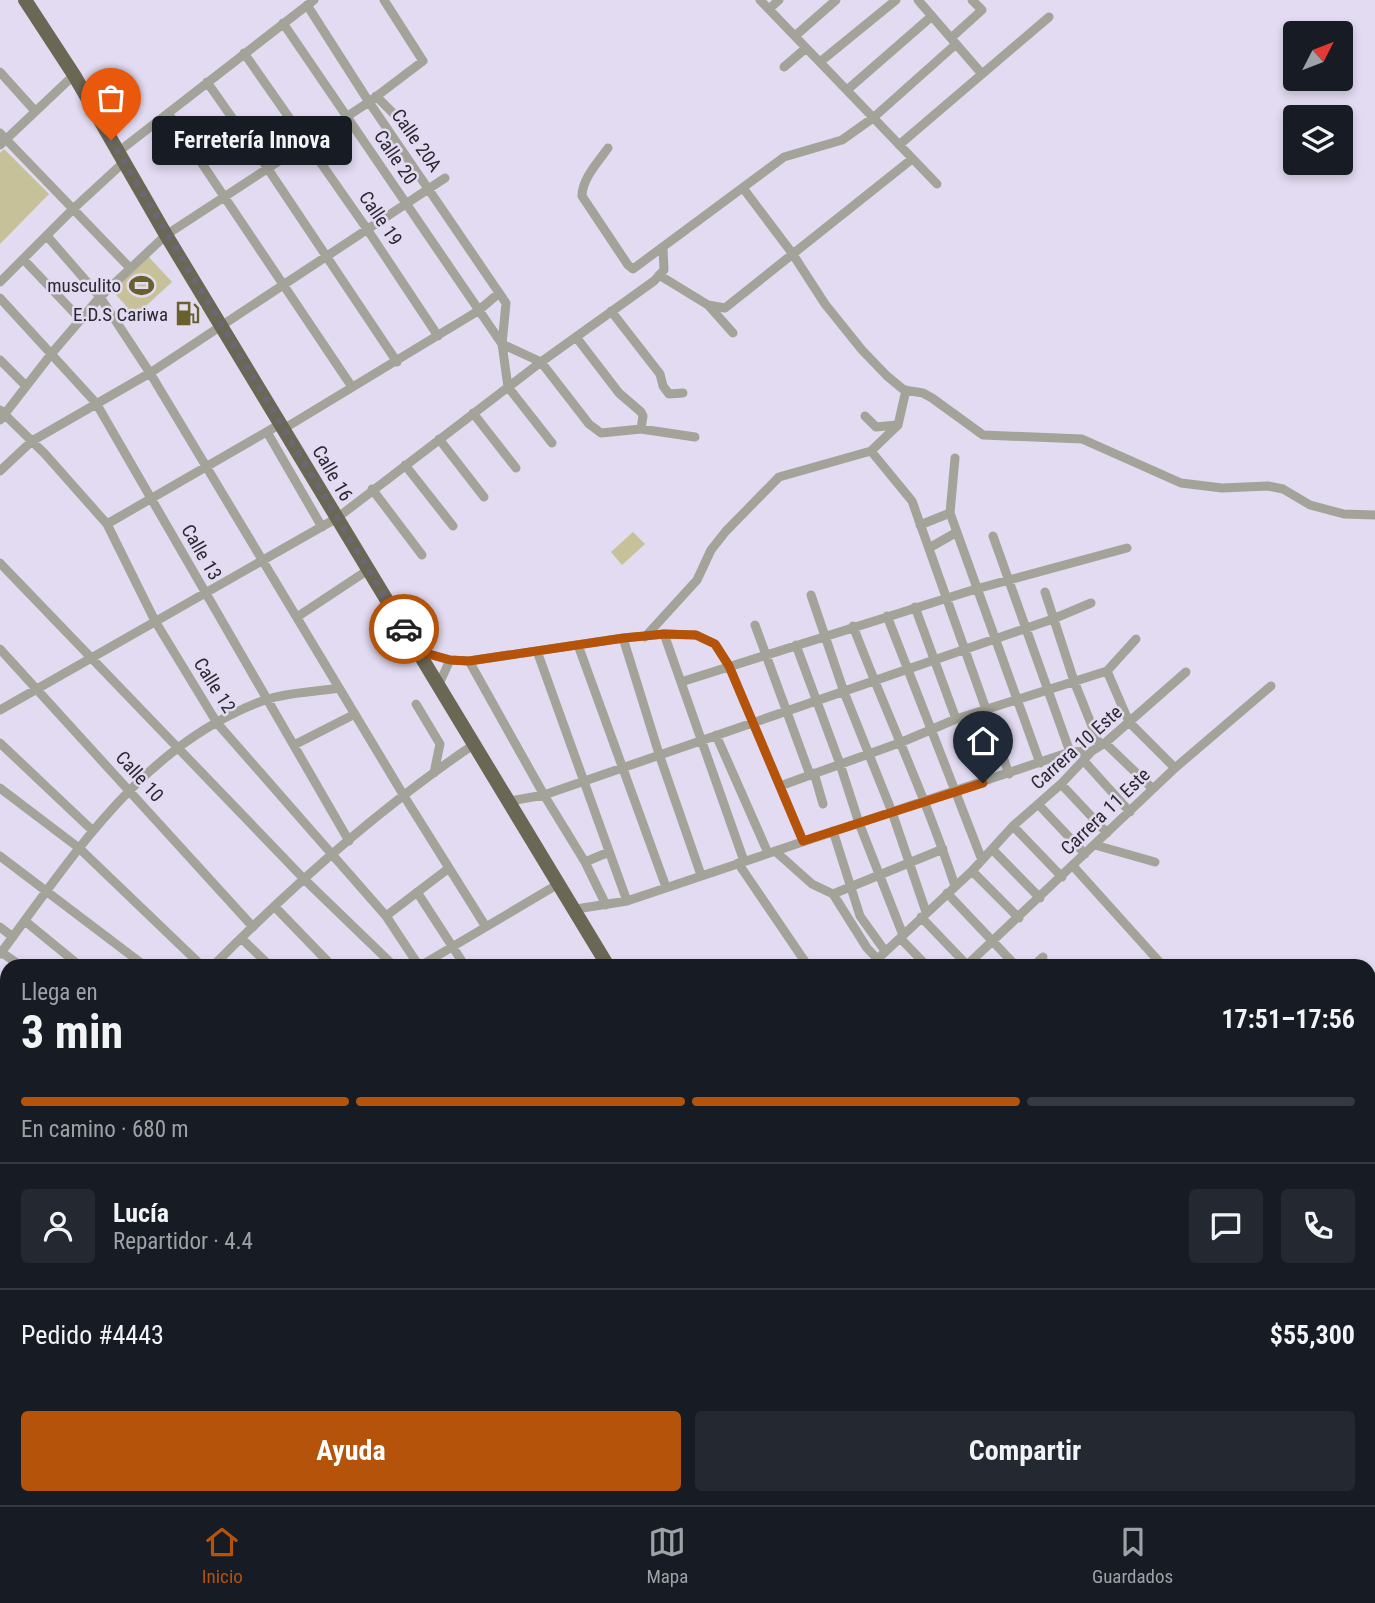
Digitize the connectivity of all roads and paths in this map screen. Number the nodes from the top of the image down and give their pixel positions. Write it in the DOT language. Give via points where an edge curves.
graph roads {
  1 [pos="25,0"];
  2 [pos="384,0"];
  3 [pos="760,0"];
  4 [pos="779,0"];
  5 [pos="836,0"];
  6 [pos="896,0"];
  7 [pos="918,0"];
  8 [pos="972,0"];
  9 [pos="310,3"];
  10 [pos="769,9"];
  11 [pos="932,16"];
  12 [pos="1049,17"];
  13 [pos="283,23"];
  14 [pos="795,36"];
  15 [pos="953,41"];
  16 [pos="806,48"];
  17 [pos="244,52"];
  18 [pos="820,62"];
  19 [pos="784,67"];
  20 [pos="0,72"];
  21 [pos="982,74"];
  22 [pos="74,75"];
  23 [pos="207,82"];
  24 [pos="847,90"];
  25 [pos="373,99"];
  26 [pos="35,111"];
  27 [pos="168,113"];
  28 [pos="393,113"];
  29 [pos="347,116"];
  30 [pos="873,118"];
  31 [pos="2,139"];
  32 [pos="308,142"];
  33 [pos="899,145"];
  34 [pos="608,148"];
  35 [pos="121,157"];
  36 [pos="912,159"];
  37 [pos="268,169"];
  38 [pos="445,178"];
  39 [pos="937,184"];
  40 [pos="429,188"];
  41 [pos="743,188"];
  42 [pos="225,197"];
  43 [pos="406,203"];
  44 [pos="73,209"];
  45 [pos="367,229"];
  46 [pos="166,234"];
  47 [pos="47,236"];
  48 [pos="663,248"];
  49 [pos="792,253"];
  50 [pos="327,256"];
  51 [pos="23,260"];
  52 [pos="130,267"];
  53 [pos="659,275"];
  54 [pos="0,282"];
  55 [pos="285,284"];
  56 [pos="499,293"];
  57 [pos="100,297"];
  58 [pos="0,298"];
  59 [pos="708,305"];
  60 [pos="478,311"];
  61 [pos="611,312"];
  62 [pos="81,320"];
  63 [pos="223,325"];
  64 [pos="733,333"];
  65 [pos="438,336"];
  66 [pos="576,337"];
  67 [pos="502,344"];
  68 [pos="52,354"];
  69 [pos="0,360"];
  70 [pos="397,362"];
  71 [pos="541,362"];
  72 [pos="150,373"];
  73 [pos="26,386"];
  74 [pos="352,387"];
  75 [pos="508,387"];
  76 [pos="906,390"];
  77 [pos="683,393"];
  78 [pos="96,403"];
  79 [pos="473,414"];
  80 [pos="1,415"];
  81 [pos="865,416"];
  82 [pos="898,425"];
  83 [pos="284,426"];
  84 [pos="641,429"];
  85 [pos="267,432"];
  86 [pos="695,437"];
  87 [pos="439,439"];
  88 [pos="32,441"];
  89 [pos="552,443"];
  90 [pos="871,451"];
  91 [pos="956,458"];
  92 [pos="2,464"];
  93 [pos="405,465"];
  94 [pos="206,467"];
  95 [pos="516,468"];
  96 [pos="372,489"];
  97 [pos="484,497"];
  98 [pos="151,498"];
  99 [pos="950,513"];
  100 [pos="1375,515"];
  101 [pos="337,518"];
  102 [pos="107,524"];
  103 [pos="920,525"];
  104 [pos="453,526"];
  105 [pos="322,527"];
  106 [pos="957,532"];
  107 [pos="993,536"];
  108 [pos="929,548"];
  109 [pos="1127,548"];
  110 [pos="422,555"];
  111 [pos="263,561"];
  112 [pos="2,569"];
  113 [pos="368,570"];
  114 [pos="1008,580"];
  115 [pos="976,589"];
  116 [pos="1045,592"];
  117 [pos="206,593"];
  118 [pos="811,595"];
  119 [pos="946,598"];
  120 [pos="1091,603"];
  121 [pos="915,607"];
  122 [pos="887,616"];
  123 [pos="297,617"];
  124 [pos="1053,619"];
  125 [pos="155,621"];
  126 [pos="755,625"];
  127 [pos="853,626"];
  128 [pos="1025,627"];
  129 [pos="664,634"];
  130 [pos="645,636"];
  131 [pos="824,636"];
  132 [pos="624,638"];
  133 [pos="993,638"];
  134 [pos="1136,639"];
  135 [pos="578,645"];
  136 [pos="796,645"];
  137 [pos="963,648"];
  138 [pos="0,649"];
  139 [pos="418,651"];
  140 [pos="537,651"];
  141 [pos="766,654"];
  142 [pos="91,657"];
  143 [pos="934,659"];
  144 [pos="450,660"];
  145 [pos="469,661"];
  146 [pos="729,666"];
  147 [pos="908,670"];
  148 [pos="1107,671"];
  149 [pos="1186,672"];
  150 [pos="1074,681"];
  151 [pos="681,682"];
  152 [pos="874,682"];
  153 [pos="439,684"];
  154 [pos="1271,686"];
  155 [pos="37,688"];
  156 [pos="339,688"];
  157 [pos="1048,690"];
  158 [pos="844,692"];
  159 [pos="267,699"];
  160 [pos="815,701"];
  161 [pos="1017,701"];
  162 [pos="416,704"];
  163 [pos="0,710"];
  164 [pos="787,711"];
  165 [pos="986,711"];
  166 [pos="355,714"];
  167 [pos="956,719"];
  168 [pos="1129,722"];
  169 [pos="217,723"];
  170 [pos="753,723"];
  171 [pos="931,730"];
  172 [pos="716,736"];
  173 [pos="702,741"];
  174 [pos="902,742"];
  175 [pos="0,743"];
  176 [pos="476,743"];
  177 [pos="294,745"];
  178 [pos="177,747"];
  179 [pos="1099,747"];
  180 [pos="1070,752"];
  181 [pos="870,753"];
  182 [pos="659,754"];
  183 [pos="1084,761"];
  184 [pos="728,763"];
  185 [pos="1040,763"];
  186 [pos="840,764"];
  187 [pos="623,768"];
  188 [pos="711,768"];
  189 [pos="1175,768"];
  190 [pos="434,773"];
  191 [pos="812,774"];
  192 [pos="1009,774"];
  193 [pos="584,781"];
  194 [pos="1061,784"];
  195 [pos="780,786"];
  196 [pos="0,788"];
  197 [pos="1153,789"];
  198 [pos="129,790"];
  199 [pos="956,792"];
  200 [pos="544,795"];
  201 [pos="404,796"];
  202 [pos="510,800"];
  203 [pos="924,802"];
  204 [pos="823,804"];
  205 [pos="1038,804"];
  206 [pos="1130,811"];
  207 [pos="892,812"];
  208 [pos="859,824"];
  209 [pos="1013,826"];
  210 [pos="93,831"];
  211 [pos="833,831"];
  212 [pos="1107,833"];
  213 [pos="349,841"];
  214 [pos="803,841"];
  215 [pos="1095,845"];
  216 [pos="79,848"];
  217 [pos="943,849"];
  218 [pos="992,849"];
  219 [pos="609,852"];
  220 [pos="772,852"];
  221 [pos="334,854"];
  222 [pos="1085,854"];
  223 [pos="0,856"];
  224 [pos="982,860"];
  225 [pos="741,862"];
  226 [pos="908,862"];
  227 [pos="1155,862"];
  228 [pos="585,863"];
  229 [pos="1073,866"];
  230 [pos="449,868"];
  231 [pos="972,871"];
  232 [pos="879,874"];
  233 [pos="701,875"];
  234 [pos="1062,877"];
  235 [pos="305,880"];
  236 [pos="560,883"];
  237 [pos="955,886"];
  238 [pos="666,887"];
  239 [pos="849,888"];
  240 [pos="47,890"];
  241 [pos="417,892"];
  242 [pos="947,893"];
  243 [pos="833,894"];
  244 [pos="1040,898"];
  245 [pos="627,901"];
  246 [pos="606,905"];
  247 [pos="275,907"];
  248 [pos="576,909"];
  249 [pos="923,914"];
  250 [pos="386,916"];
  251 [pos="1019,918"];
  252 [pos="856,919"];
  253 [pos="25,920"];
  254 [pos="0,927"];
  255 [pos="253,927"];
  256 [pos="486,927"];
  257 [pos="13,937"];
  258 [pos="902,937"];
  259 [pos="241,938"];
  260 [pos="993,941"];
  261 [pos="454,946"];
  262 [pos="885,951"];
  263 [pos="1,953"];
  264 [pos="72,959"];
  265 [pos="136,959"];
  266 [pos="195,959"];
  267 [pos="220,959"];
  268 [pos="263,959"];
  269 [pos="325,959"];
  270 [pos="387,959"];
  271 [pos="415,959"];
  272 [pos="432,959"];
  273 [pos="462,959"];
  274 [pos="604,959"];
  275 [pos="803,959"];
  276 [pos="875,959"];
  277 [pos="880,959"];
  278 [pos="921,959"];
  279 [pos="961,959"];
  280 [pos="974,959"];
  281 [pos="1010,959"];
  282 [pos="1157,959"];
  1 -- 22 [label="highway, Calle 16"];
  2 -- 25 [label="street" via="423,61"];
  3 -- 10 [label="street"];
  4 -- 10 [label="street"];
  5 -- 14 [label="street"];
  6 -- 18 [label="street"];
  7 -- 11 [label="street"];
  8 -- 15 [label="street" via="982,10"];
  9 -- 13 [label="street"];
  9 -- 25 [label="street, Calle 20A"];
  10 -- 14 [label="street"];
  11 -- 15 [label="street"];
  11 -- 24 [label="street"];
  12 -- 21 [label="street"];
  13 -- 17 [label="street"];
  13 -- 29 [label="street, Calle 20"];
  14 -- 16 [label="street"];
  15 -- 21 [label="street"];
  15 -- 30 [label="street"];
  16 -- 18 [label="street"];
  16 -- 19 [label="street"];
  17 -- 23 [label="street"];
  17 -- 32 [label="street, Calle 19"];
  18 -- 24 [label="street"];
  20 -- 26 [label="street"];
  21 -- 33 [label="street"];
  22 -- 26 [label="street"];
  22 -- 35 [label="highway, Calle 16"];
  23 -- 27 [label="street"];
  23 -- 37 [label="street"];
  24 -- 30 [label="street"];
  25 -- 28 [label="street"];
  25 -- 29 [label="street"];
  25 -- 40 [label="street, Calle 20A"];
  26 -- 31 [label="street"];
  27 -- 35 [label="street"];
  27 -- 42 [label="street"];
  29 -- 32 [label="street"];
  29 -- 43 [label="street, Calle 20"];
  30 -- 33 [label="street"];
  30 -- 41 [label="street" via="842,140 784,157"];
  31 -- 44 [label="street"];
  32 -- 37 [label="street"];
  32 -- 45 [label="street, Calle 19"];
  33 -- 36 [label="street"];
  34 -- 48 [label="street" via="592,170 582,197 633,269"];
  35 -- 44 [label="street"];
  35 -- 46 [label="highway, Calle 16"];
  36 -- 39 [label="street"];
  36 -- 49 [label="street"];
  37 -- 42 [label="street"];
  37 -- 50 [label="street"];
  38 -- 40 [label="street"];
  40 -- 43 [label="street"];
  40 -- 56 [label="street, Calle 20A"];
  41 -- 48 [label="street"];
  41 -- 49 [label="street"];
  42 -- 46 [label="street"];
  42 -- 55 [label="street"];
  43 -- 45 [label="street"];
  43 -- 60 [label="street, Calle 20"];
  44 -- 47 [label="street"];
  44 -- 52 [label="street"];
  45 -- 50 [label="street"];
  45 -- 65 [label="street, Calle 19"];
  46 -- 52 [label="street"];
  46 -- 63 [label="highway, Calle 16"];
  47 -- 51 [label="street"];
  47 -- 57 [label="street"];
  48 -- 53 [label="street" via="664,270"];
  49 -- 59 [label="street" via="725,308"];
  49 -- 76 [label="street" via="862,350"];
  50 -- 55 [label="street"];
  50 -- 70 [label="street"];
  51 -- 54 [label="street"];
  51 -- 62 [label="street"];
  52 -- 57 [label="street"];
  53 -- 59 [label="street"];
  53 -- 61 [label="street"];
  55 -- 63 [label="street"];
  55 -- 74 [label="street"];
  56 -- 60 [label="street"];
  56 -- 67 [label="street" via="506,306"];
  57 -- 62 [label="street"];
  57 -- 72 [label="street"];
  58 -- 68 [label="street, Calle 13"];
  59 -- 64 [label="street"];
  60 -- 65 [label="street"];
  60 -- 67 [label="street, Calle 20"];
  61 -- 66 [label="street"];
  61 -- 77 [label="street" via="660,374 669,394"];
  62 -- 68 [label="street"];
  63 -- 72 [label="street"];
  63 -- 83 [label="highway, Calle 16"];
  65 -- 70 [label="street"];
  66 -- 71 [label="street"];
  66 -- 84 [label="street" via="643,416"];
  67 -- 71 [label="street"];
  67 -- 75 [label="street"];
  68 -- 73 [label="street"];
  68 -- 78 [label="street, Calle 13"];
  69 -- 73 [label="street"];
  70 -- 74 [label="street"];
  71 -- 75 [label="street"];
  71 -- 84 [label="street" via="594,429 601,433"];
  72 -- 78 [label="street"];
  72 -- 94 [label="street"];
  73 -- 80 [label="street"];
  74 -- 83 [label="street"];
  75 -- 79 [label="street"];
  75 -- 89 [label="street"];
  76 -- 82 [label="street"];
  76 -- 100 [label="street" via="932,398 983,435 1082,439 1181,483 1223,488 1268,486 1331,511"];
  78 -- 88 [label="street"];
  78 -- 98 [label="street, Calle 13"];
  79 -- 87 [label="street"];
  79 -- 95 [label="street"];
  80 -- 88 [label="street, Calle 12"];
  81 -- 82 [label="street" via="876,427"];
  82 -- 90 [label="street"];
  83 -- 85 [label="street"];
  83 -- 101 [label="highway, Calle 16"];
  84 -- 86 [label="street"];
  85 -- 94 [label="street"];
  85 -- 105 [label="street"];
  87 -- 93 [label="street"];
  87 -- 97 [label="street"];
  88 -- 92 [label="street"];
  88 -- 102 [label="street, Calle 12"];
  90 -- 103 [label="street" via="912,501"];
  90 -- 130 [label="street" via="779,477 726,531 697,580"];
  91 -- 99 [label="street"];
  93 -- 96 [label="street"];
  93 -- 104 [label="street"];
  94 -- 98 [label="street"];
  94 -- 111 [label="street"];
  96 -- 101 [label="street"];
  96 -- 110 [label="street"];
  98 -- 102 [label="street"];
  98 -- 117 [label="street, Calle 13"];
  99 -- 103 [label="street"];
  99 -- 106 [label="street"];
  101 -- 105 [label="street"];
  101 -- 113 [label="highway, Calle 16"];
  102 -- 125 [label="street, Calle 12"];
  103 -- 108 [label="street"];
  105 -- 111 [label="street"];
  106 -- 108 [label="street"];
  106 -- 115 [label="street"];
  107 -- 114 [label="street"];
  108 -- 119 [label="street"];
  109 -- 114 [label="street"];
  111 -- 117 [label="street"];
  111 -- 123 [label="street"];
  112 -- 142 [label="street"];
  113 -- 123 [label="street"];
  113 -- 139 [label="highway, Calle 16"];
  114 -- 115 [label="street"];
  114 -- 128 [label="street"];
  115 -- 119 [label="street"];
  115 -- 133 [label="street"];
  116 -- 124 [label="street"];
  117 -- 125 [label="street"];
  117 -- 159 [label="street, Calle 13"];
  118 -- 131 [label="street"];
  119 -- 121 [label="street"];
  119 -- 137 [label="street"];
  120 -- 124 [label="street"];
  121 -- 122 [label="street"];
  121 -- 143 [label="street"];
  122 -- 127 [label="street"];
  122 -- 147 [label="street"];
  123 -- 156 [label="street"];
  124 -- 128 [label="street"];
  124 -- 150 [label="street"];
  125 -- 142 [label="street"];
  125 -- 169 [label="street, Calle 12"];
  126 -- 141 [label="street"];
  127 -- 131 [label="street"];
  127 -- 152 [label="street"];
  128 -- 133 [label="street"];
  128 -- 157 [label="street"];
  129 -- 130 [label="street"];
  129 -- 146 [label="street" via="696,635 715,644"];
  129 -- 151 [label="street"];
  130 -- 132 [label="street"];
  131 -- 136 [label="street"];
  131 -- 158 [label="street"];
  132 -- 135 [label="street"];
  132 -- 182 [label="street"];
  133 -- 137 [label="street"];
  133 -- 161 [label="street"];
  134 -- 148 [label="street"];
  135 -- 140 [label="street"];
  135 -- 187 [label="street"];
  136 -- 141 [label="street"];
  136 -- 160 [label="street"];
  137 -- 143 [label="street"];
  137 -- 165 [label="street"];
  138 -- 155 [label="street, Calle 10"];
  139 -- 144 [label="street"];
  139 -- 153 [label="highway, Calle 16"];
  140 -- 145 [label="street"];
  140 -- 193 [label="street"];
  141 -- 146 [label="street"];
  141 -- 164 [label="street"];
  142 -- 155 [label="street"];
  142 -- 178 [label="street"];
  143 -- 147 [label="street"];
  143 -- 167 [label="street"];
  144 -- 145 [label="street"];
  144 -- 153 [label="street"];
  145 -- 200 [label="street"];
  146 -- 151 [label="street"];
  146 -- 170 [label="street"];
  147 -- 152 [label="street"];
  147 -- 171 [label="street"];
  148 -- 150 [label="street"];
  148 -- 168 [label="street"];
  149 -- 168 [label="street, Carrera 10 Este"];
  150 -- 157 [label="street"];
  150 -- 179 [label="street"];
  151 -- 173 [label="street"];
  152 -- 158 [label="street"];
  152 -- 174 [label="street"];
  153 -- 176 [label="highway, Calle 16"];
  154 -- 189 [label="street, Carrera 11 Este"];
  155 -- 163 [label="street"];
  155 -- 198 [label="street, Calle 10"];
  156 -- 159 [label="street"];
  156 -- 166 [label="street"];
  157 -- 161 [label="street"];
  157 -- 180 [label="street"];
  158 -- 160 [label="street"];
  158 -- 181 [label="street"];
  159 -- 169 [label="street"];
  159 -- 177 [label="street, Calle 13"];
  160 -- 164 [label="street"];
  160 -- 186 [label="street"];
  161 -- 165 [label="street"];
  161 -- 185 [label="street"];
  162 -- 190 [label="street" via="440,744"];
  164 -- 170 [label="street"];
  164 -- 191 [label="street"];
  165 -- 167 [label="street"];
  165 -- 192 [label="street"];
  166 -- 177 [label="street"];
  166 -- 201 [label="street"];
  167 -- 171 [label="street"];
  168 -- 179 [label="street, Carrera 10 Este"];
  168 -- 189 [label="street"];
  169 -- 178 [label="street"];
  169 -- 221 [label="street, Calle 12"];
  170 -- 172 [label="street"];
  170 -- 195 [label="street"];
  171 -- 174 [label="street"];
  171 -- 199 [label="street"];
  172 -- 173 [label="street"];
  172 -- 184 [label="street"];
  173 -- 182 [label="street"];
  173 -- 188 [label="street"];
  174 -- 181 [label="street"];
  174 -- 203 [label="street"];
  175 -- 210 [label="street"];
  176 -- 190 [label="street"];
  176 -- 202 [label="highway, Calle 16"];
  177 -- 213 [label="street, Calle 13"];
  178 -- 198 [label="street"];
  178 -- 235 [label="street"];
  179 -- 180 [label="street"];
  179 -- 183 [label="street, Carrera 10 Este"];
  179 -- 197 [label="street"];
  180 -- 185 [label="street"];
  181 -- 186 [label="street"];
  181 -- 207 [label="street"];
  182 -- 187 [label="street"];
  182 -- 233 [label="street"];
  183 -- 194 [label="street, Carrera 10 Este"];
  183 -- 206 [label="street"];
  184 -- 188 [label="street"];
  184 -- 220 [label="street"];
  185 -- 192 [label="street"];
  186 -- 191 [label="street"];
  186 -- 208 [label="street"];
  187 -- 193 [label="street"];
  187 -- 238 [label="street"];
  188 -- 225 [label="street"];
  189 -- 197 [label="street, Carrera 11 Este"];
  190 -- 201 [label="street"];
  191 -- 195 [label="street"];
  191 -- 204 [label="street"];
  192 -- 199 [label="street"];
  193 -- 200 [label="street"];
  193 -- 219 [label="street"];
  194 -- 205 [label="street, Carrera 10 Este"];
  194 -- 212 [label="street"];
  195 -- 214 [label="street"];
  196 -- 216 [label="street"];
  197 -- 206 [label="street, Carrera 11 Este"];
  198 -- 210 [label="street"];
  198 -- 255 [label="street, Calle 10"];
  199 -- 203 [label="street"];
  199 -- 224 [label="street"];
  200 -- 202 [label="street"];
  200 -- 228 [label="street"];
  201 -- 213 [label="street"];
  201 -- 230 [label="street"];
  202 -- 236 [label="highway, Calle 16"];
  203 -- 207 [label="street"];
  203 -- 217 [label="street"];
  205 -- 209 [label="street, Carrera 10 Este"];
  205 -- 222 [label="street"];
  206 -- 212 [label="street, Carrera 11 Este"];
  207 -- 208 [label="street"];
  207 -- 226 [label="street"];
  208 -- 211 [label="street"];
  208 -- 232 [label="street"];
  209 -- 218 [label="street, Carrera 10 Este"];
  209 -- 234 [label="street"];
  210 -- 216 [label="street"];
  211 -- 214 [label="street"];
  211 -- 239 [label="street"];
  212 -- 215 [label="street, Carrera 11 Este"];
  213 -- 221 [label="street"];
  214 -- 220 [label="street"];
  215 -- 222 [label="street, Carrera 11 Este"];
  215 -- 227 [label="street"];
  216 -- 240 [label="street"];
  216 -- 266 [label="street"];
  217 -- 226 [label="street"];
  217 -- 237 [label="street"];
  218 -- 224 [label="street, Carrera 10 Este"];
  218 -- 244 [label="street"];
  219 -- 228 [label="street"];
  219 -- 245 [label="street"];
  220 -- 225 [label="street"];
  220 -- 243 [label="street" via="812,884"];
  221 -- 235 [label="street"];
  221 -- 250 [label="street, Calle 12"];
  222 -- 229 [label="street, Carrera 11 Este"];
  223 -- 240 [label="street"];
  224 -- 231 [label="street, Carrera 10 Este"];
  225 -- 233 [label="street"];
  225 -- 275 [label="street"];
  226 -- 232 [label="street"];
  226 -- 249 [label="street"];
  228 -- 246 [label="street"];
  229 -- 234 [label="street, Carrera 11 Este"];
  229 -- 282 [label="street"];
  230 -- 241 [label="street"];
  230 -- 256 [label="street"];
  231 -- 237 [label="street, Carrera 10 Este"];
  231 -- 251 [label="street"];
  232 -- 239 [label="street"];
  232 -- 258 [label="street"];
  233 -- 238 [label="street"];
  234 -- 244 [label="street, Carrera 11 Este"];
  235 -- 247 [label="street"];
  235 -- 270 [label="street"];
  236 -- 248 [label="highway, Calle 16"];
  236 -- 256 [label="street"];
  237 -- 242 [label="street, Carrera 10 Este"];
  238 -- 245 [label="street"];
  239 -- 243 [label="street"];
  239 -- 252 [label="street"];
  240 -- 253 [label="street"];
  240 -- 265 [label="street"];
  241 -- 250 [label="street"];
  241 -- 261 [label="street"];
  242 -- 249 [label="street, Carrera 10 Este"];
  242 -- 260 [label="street"];
  243 -- 252 [label="street"];
  244 -- 251 [label="street, Carrera 11 Este"];
  245 -- 246 [label="street"];
  246 -- 248 [label="street"];
  247 -- 255 [label="street"];
  247 -- 269 [label="street"];
  248 -- 274 [label="highway, Calle 16"];
  249 -- 258 [label="street, Carrera 10 Este"];
  249 -- 279 [label="street"];
  250 -- 271 [label="street, Calle 12"];
  251 -- 260 [label="street, Carrera 11 Este"];
  252 -- 262 [label="street"];
  252 -- 276 [label="street"];
  253 -- 257 [label="street"];
  253 -- 264 [label="street"];
  254 -- 257 [label="street"];
  255 -- 259 [label="street"];
  256 -- 261 [label="street"];
  257 -- 263 [label="street"];
  258 -- 262 [label="street, Carrera 10 Este"];
  258 -- 278 [label="street"];
  259 -- 267 [label="street"];
  259 -- 268 [label="street"];
  260 -- 280 [label="street, Carrera 11 Este"];
  260 -- 281 [label="street"];
  261 -- 272 [label="street"];
  261 -- 273 [label="street"];
  262 -- 277 [label="street, Carrera 10 Este"];
}
